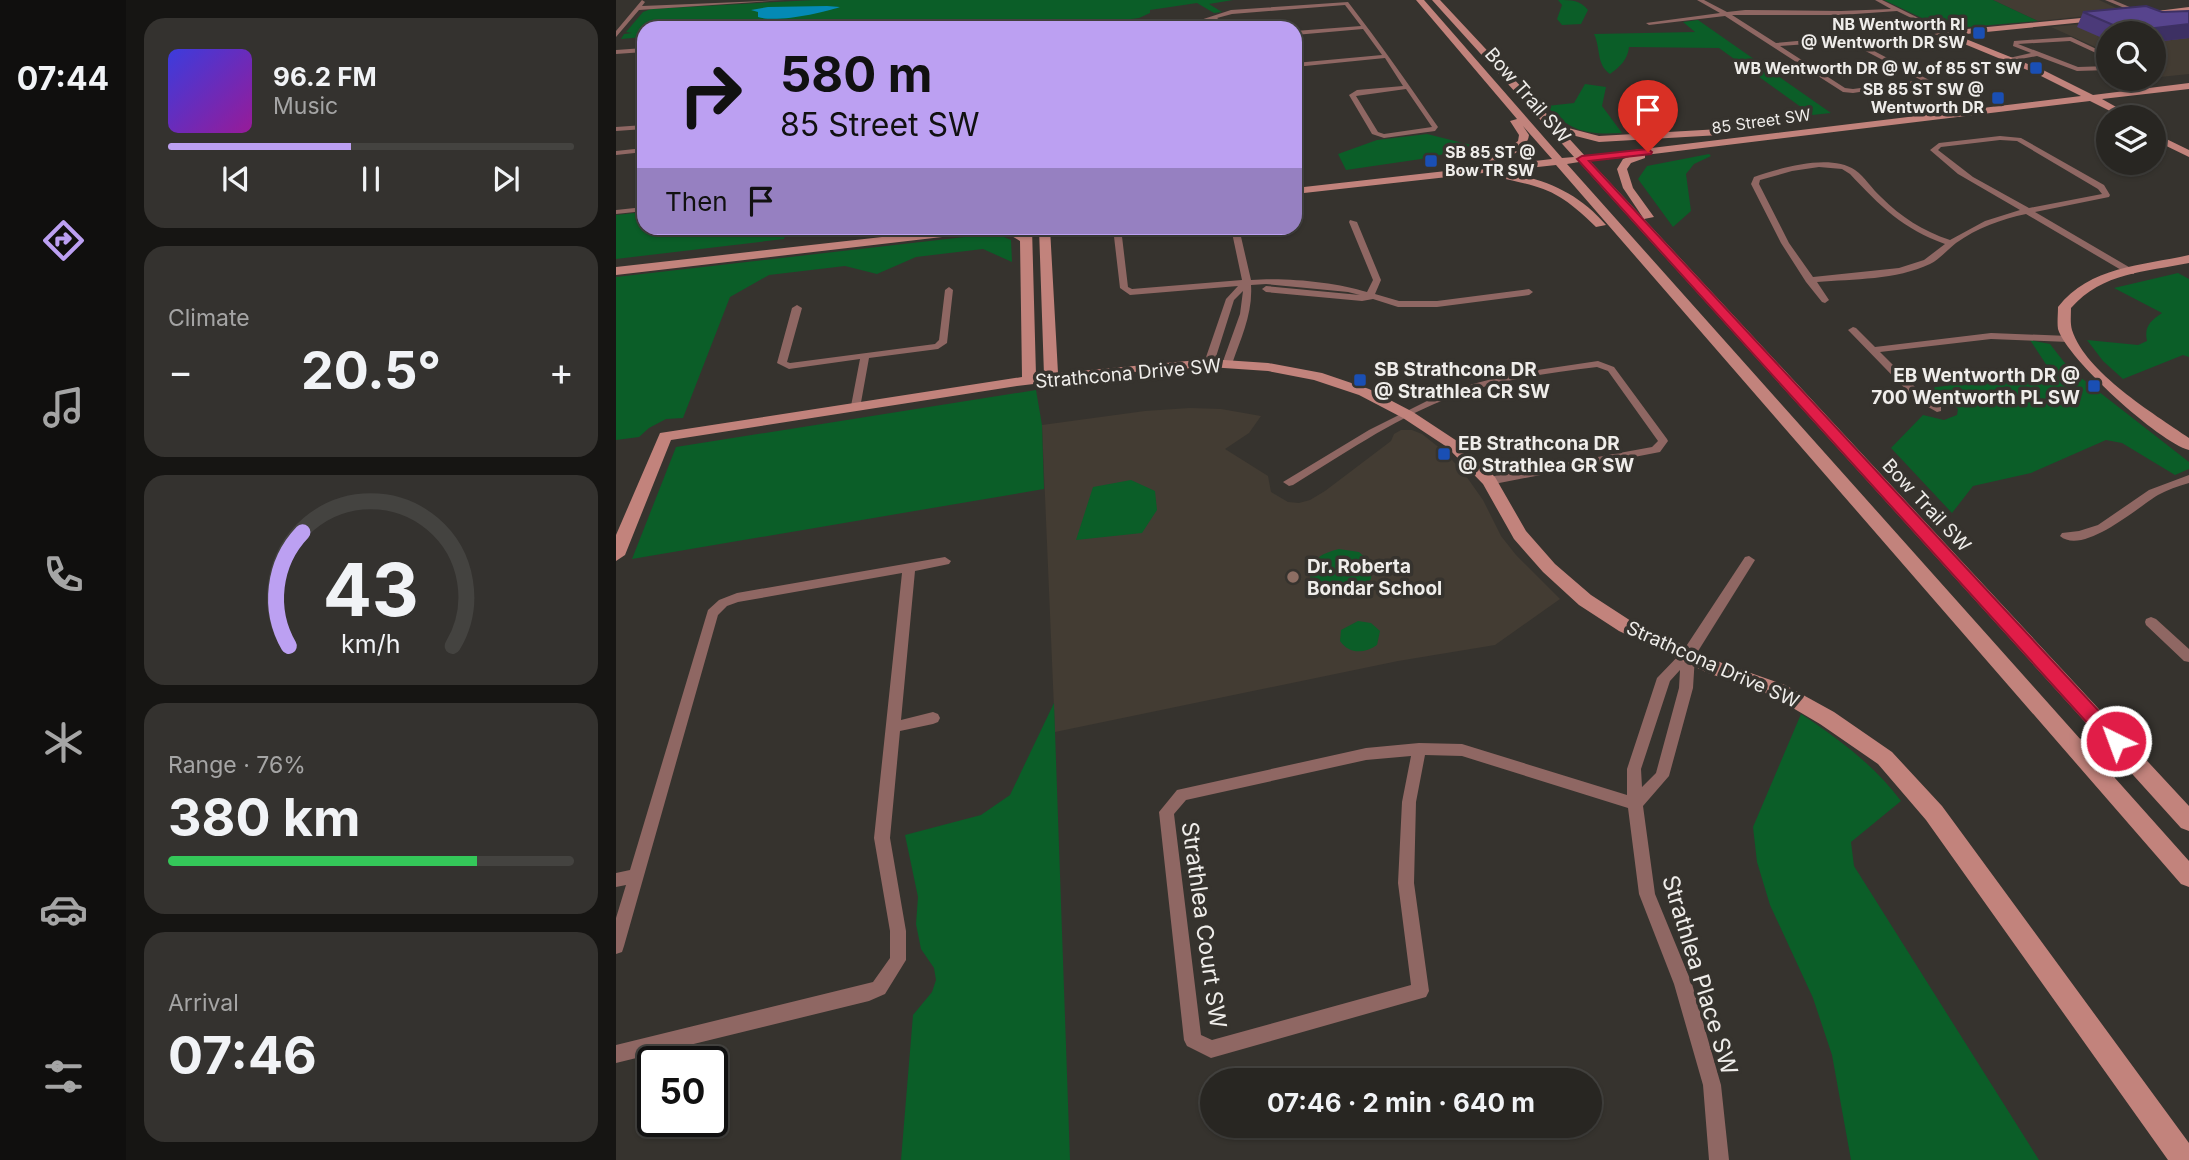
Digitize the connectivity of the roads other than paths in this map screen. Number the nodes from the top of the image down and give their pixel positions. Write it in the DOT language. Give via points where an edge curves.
graph roads {
  1 [pos="782,0"];
  2 [pos="1420,0"];
  3 [pos="1436,0"];
  4 [pos="1700,0"];
  5 [pos="1878,0"];
  6 [pos="2108,0"];
  7 [pos="2180,0"];
  8 [pos="641,4"];
  9 [pos="2189,6"];
  10 [pos="1896,9"];
  11 [pos="1725,14"];
  12 [pos="2141,14"];
  13 [pos="2121,16"];
  14 [pos="1211,17"];
  15 [pos="2108,17"];
  16 [pos="1199,21"];
  17 [pos="1217,21"];
  18 [pos="1649,23"];
  19 [pos="1366,27"];
  20 [pos="1302,32"];
  21 [pos="1942,33"];
  22 [pos="616,34"];
  23 [pos="1459,45"];
  24 [pos="1775,46"];
  25 [pos="637,50"];
  26 [pos="2096,51"];
  27 [pos="616,52"];
  28 [pos="2037,54"];
  29 [pos="1387,56"];
  30 [pos="1469,60"];
  31 [pos="2003,60"];
  32 [pos="1302,64"];
  33 [pos="2096,68"];
  34 [pos="2059,81"];
  35 [pos="2189,81"];
  36 [pos="2166,84"];
  37 [pos="1409,86"];
  38 [pos="2189,86"];
  39 [pos="2096,88"];
  40 [pos="2104,91"];
  41 [pos="2081,96"];
  42 [pos="2044,103"];
  43 [pos="2102,105"];
  44 [pos="2096,106"];
  45 [pos="2096,109"];
  46 [pos="1807,122"];
  47 [pos="1550,124"];
  48 [pos="637,128"];
  49 [pos="616,129"];
  50 [pos="1817,130"];
  51 [pos="1727,132"];
  52 [pos="2166,136"];
  53 [pos="2166,142"];
  54 [pos="2189,148"];
  55 [pos="1672,149"];
  56 [pos="637,151"];
  57 [pos="616,153"];
  58 [pos="2189,154"];
  59 [pos="1566,155"];
  60 [pos="1489,159"];
  61 [pos="1434,174"];
  62 [pos="1302,181"];
  63 [pos="1355,184"];
  64 [pos="1302,190"];
  65 [pos="1992,192"];
  66 [pos="637,210"];
  67 [pos="2027,211"];
  68 [pos="616,212"];
  69 [pos="2016,214"];
  70 [pos="1353,222"];
  71 [pos="857,235"];
  72 [pos="925,235"];
  73 [pos="1027,235"];
  74 [pos="1045,235"];
  75 [pos="1118,235"];
  76 [pos="1237,235"];
  77 [pos="1951,243"];
  78 [pos="2189,259"];
  79 [pos="616,263"];
  80 [pos="1648,265"];
  81 [pos="616,271"];
  82 [pos="2125,273"];
  83 [pos="1810,280"];
  84 [pos="1245,284"];
  85 [pos="948,289"];
  86 [pos="1529,292"];
  87 [pos="1369,298"];
  88 [pos="1825,300"];
  89 [pos="1713,303"];
  90 [pos="797,308"];
  91 [pos="1853,330"];
  92 [pos="2068,339"];
  93 [pos="1875,350"];
  94 [pos="865,356"];
  95 [pos="1218,364"];
  96 [pos="1051,378"];
  97 [pos="1029,381"];
  98 [pos="856,406"];
  99 [pos="1937,409"];
  100 [pos="1408,415"];
  101 [pos="2189,446"];
  102 [pos="2189,479"];
  103 [pos="1489,481"];
  104 [pos="1289,482"];
  105 [pos="2066,536"];
  106 [pos="616,555"];
  107 [pos="945,561"];
  108 [pos="1749,561"];
  109 [pos="909,567"];
  110 [pos="2151,622"];
  111 [pos="2187,653"];
  112 [pos="1688,655"];
  113 [pos="933,718"];
  114 [pos="893,727"];
  115 [pos="1419,749"];
  116 [pos="1635,804"];
  117 [pos="2189,821"];
  118 [pos="636,876"];
  119 [pos="2189,877"];
  120 [pos="616,880"];
  121 [pos="616,946"];
  122 [pos="616,1054"];
  123 [pos="1719,1160"];
  124 [pos="2185,1160"];
  1 -- 8 [label="street"];
  2 -- 23 [label="main road, Bow Trail SW"];
  3 -- 47 [label="main road, Bow Trail SW"];
  4 -- 11 [label="street"];
  5 -- 10 [label="street"];
  6 -- 12 [label="street"];
  7 -- 9 [label="main road"];
  8 -- 22 [label="street"];
  9 -- 12 [label="main road"];
  10 -- 11 [label="street"];
  10 -- 21 [label="street"];
  11 -- 18 [label="street"];
  11 -- 24 [label="street"];
  12 -- 13 [label="main road"];
  14 -- 16 [label="street"];
  14 -- 17 [label="street"];
  14 -- 19 [label="street" via="1343,3 1350,5"];
  15 -- 21 [label="main road"];
  19 -- 20 [label="street"];
  19 -- 29 [label="street"];
  21 -- 31 [label="main road"];
  23 -- 30 [label="main road, Bow Trail SW"];
  23 -- 59 [label="main road"];
  24 -- 24 [label="street" via="1845,90 1928,81 1854,43"];
  25 -- 27 [label="street"];
  26 -- 28 [label="street" via="2071,39 2016,42"];
  28 -- 31 [label="street"];
  28 -- 33 [label="street" via="2077,69"];
  29 -- 32 [label="street"];
  29 -- 37 [label="street"];
  30 -- 59 [label="main road, Bow Trail SW"];
  30 -- 60 [label="main road" via="1524,135 1516,149"];
  31 -- 34 [label="main road"];
  31 -- 41 [label="main road"];
  34 -- 39 [label="main road"];
  34 -- 41 [label="main road"];
  35 -- 36 [label="main road, 85 Street SW"];
  37 -- 37 [label="street" via="1435,129 1375,134 1352,95"];
  38 -- 41 [label="main road, 85 Street SW"];
  40 -- 41 [label="main road, 85 Street SW"];
  41 -- 42 [label="main road, 85 Street SW"];
  41 -- 43 [label="main road"];
  41 -- 44 [label="main road"];
  41 -- 46 [label="main road, 85 Street SW"];
  42 -- 45 [label="main road"];
  42 -- 50 [label="main road, 85 Street SW"];
  46 -- 50 [label="main road"];
  46 -- 51 [label="main road, 85 Street SW"];
  47 -- 51 [label="main road" via="1599,139"];
  47 -- 59 [label="main road, Bow Trail SW"];
  48 -- 49 [label="street"];
  50 -- 55 [label="main road, 85 Street SW"];
  51 -- 59 [label="main road, 85 Street SW"];
  52 -- 54 [label="main road"];
  53 -- 58 [label="main road"];
  55 -- 59 [label="main road, 85 Street SW"];
  55 -- 89 [label="main road" via="1627,161 1622,174 1637,202"];
  56 -- 57 [label="street"];
  59 -- 60 [label="main road, 85 Street SW"];
  59 -- 61 [label="main road, 85 Street SW"];
  59 -- 63 [label="main road"];
  59 -- 80 [label="main road, Bow Trail SW"];
  59 -- 89 [label="main road"];
  60 -- 62 [label="main road, 85 Street SW"];
  61 -- 63 [label="main road, 85 Street SW"];
  61 -- 80 [label="main road" via="1495,174 1546,183 1566,193 1618,244"];
  63 -- 64 [label="main road, 85 Street SW"];
  65 -- 67 [label="street"];
  65 -- 67 [label="street" via="1935,149 1945,144 2019,139 2106,193"];
  65 -- 69 [label="street"];
  66 -- 68 [label="street"];
  67 -- 69 [label="street"];
  67 -- 82 [label="street"];
  69 -- 77 [label="street" via="1980,226"];
  69 -- 82 [label="street"];
  70 -- 87 [label="street" via="1377,280"];
  71 -- 79 [label="main road"];
  72 -- 81 [label="main road"];
  73 -- 97 [label="main road"];
  74 -- 96 [label="main road"];
  75 -- 84 [label="street" via="1124,288 1130,292"];
  76 -- 84 [label="street" via="1247,269"];
  77 -- 83 [label="street" via="1935,258 1910,268"];
  77 -- 83 [label="street" via="1896,218 1844,166 1821,164 1757,179 1770,216"];
  78 -- 82 [label="main road"];
  80 -- 119 [label="main road, Bow Trail SW"];
  82 -- 92 [label="main road" via="2089,284 2071,297 2063,320"];
  83 -- 88 [label="street"];
  84 -- 87 [label="street"];
  84 -- 95 [label="street" via="1248,300"];
  84 -- 95 [label="street" via="1230,299"];
  85 -- 94 [label="street" via="944,341 937,346"];
  86 -- 87 [label="street" via="1437,304"];
  89 -- 117 [label="main road, Bow Trail SW"];
  90 -- 94 [label="street" via="782,363 789,366"];
  91 -- 93 [label="street"];
  92 -- 93 [label="street" via="1991,336"];
  92 -- 101 [label="main road" via="2090,368"];
  93 -- 99 [label="street" via="1920,398"];
  94 -- 98 [label="street"];
  95 -- 96 [label="main road, Strathcona Drive SW"];
  95 -- 100 [label="main road, Strathcona Drive SW" via="1317,376 1364,392"];
  96 -- 97 [label="main road, Strathcona Drive SW"];
  97 -- 98 [label="main road, Strathcona Drive SW"];
  98 -- 106 [label="main road, Strathcona Drive SW" via="665,436"];
  100 -- 103 [label="main road, Strathcona Drive SW" via="1452,444"];
  100 -- 103 [label="street" via="1458,391 1510,377 1598,364 1611,369 1663,441 1656,450"];
  100 -- 104 [label="street"];
  102 -- 105 [label="street" via="2154,493 2106,526"];
  103 -- 112 [label="main road, Strathcona Drive SW" via="1520,535 1585,600 1625,626"];
  107 -- 109 [label="street"];
  108 -- 112 [label="street, Strathlea Place SW"];
  109 -- 114 [label="street"];
  109 -- 118 [label="street" via="737,598 712,613"];
  110 -- 111 [label="street"];
  112 -- 116 [label="street" via="1686,688 1662,776"];
  112 -- 116 [label="street, Strathlea Place SW" via="1664,678 1634,769"];
  112 -- 124 [label="main road, Strathcona Drive SW" via="1778,690 1885,758 1934,813"];
  113 -- 114 [label="street"];
  114 -- 122 [label="street" via="882,838 898,932 898,960 879,988"];
  115 -- 115 [label="street, Strathlea Court SW" via="1366,754 1182,795 1166,812 1193,1040 1211,1049 1420,991 1406,883 1409,803"];
  115 -- 116 [label="street, Strathlea Court SW" via="1462,750"];
  116 -- 123 [label="street, Strathlea Place SW" via="1647,894 1683,984 1712,1085"];
  118 -- 120 [label="street"];
  118 -- 121 [label="street"];
}
